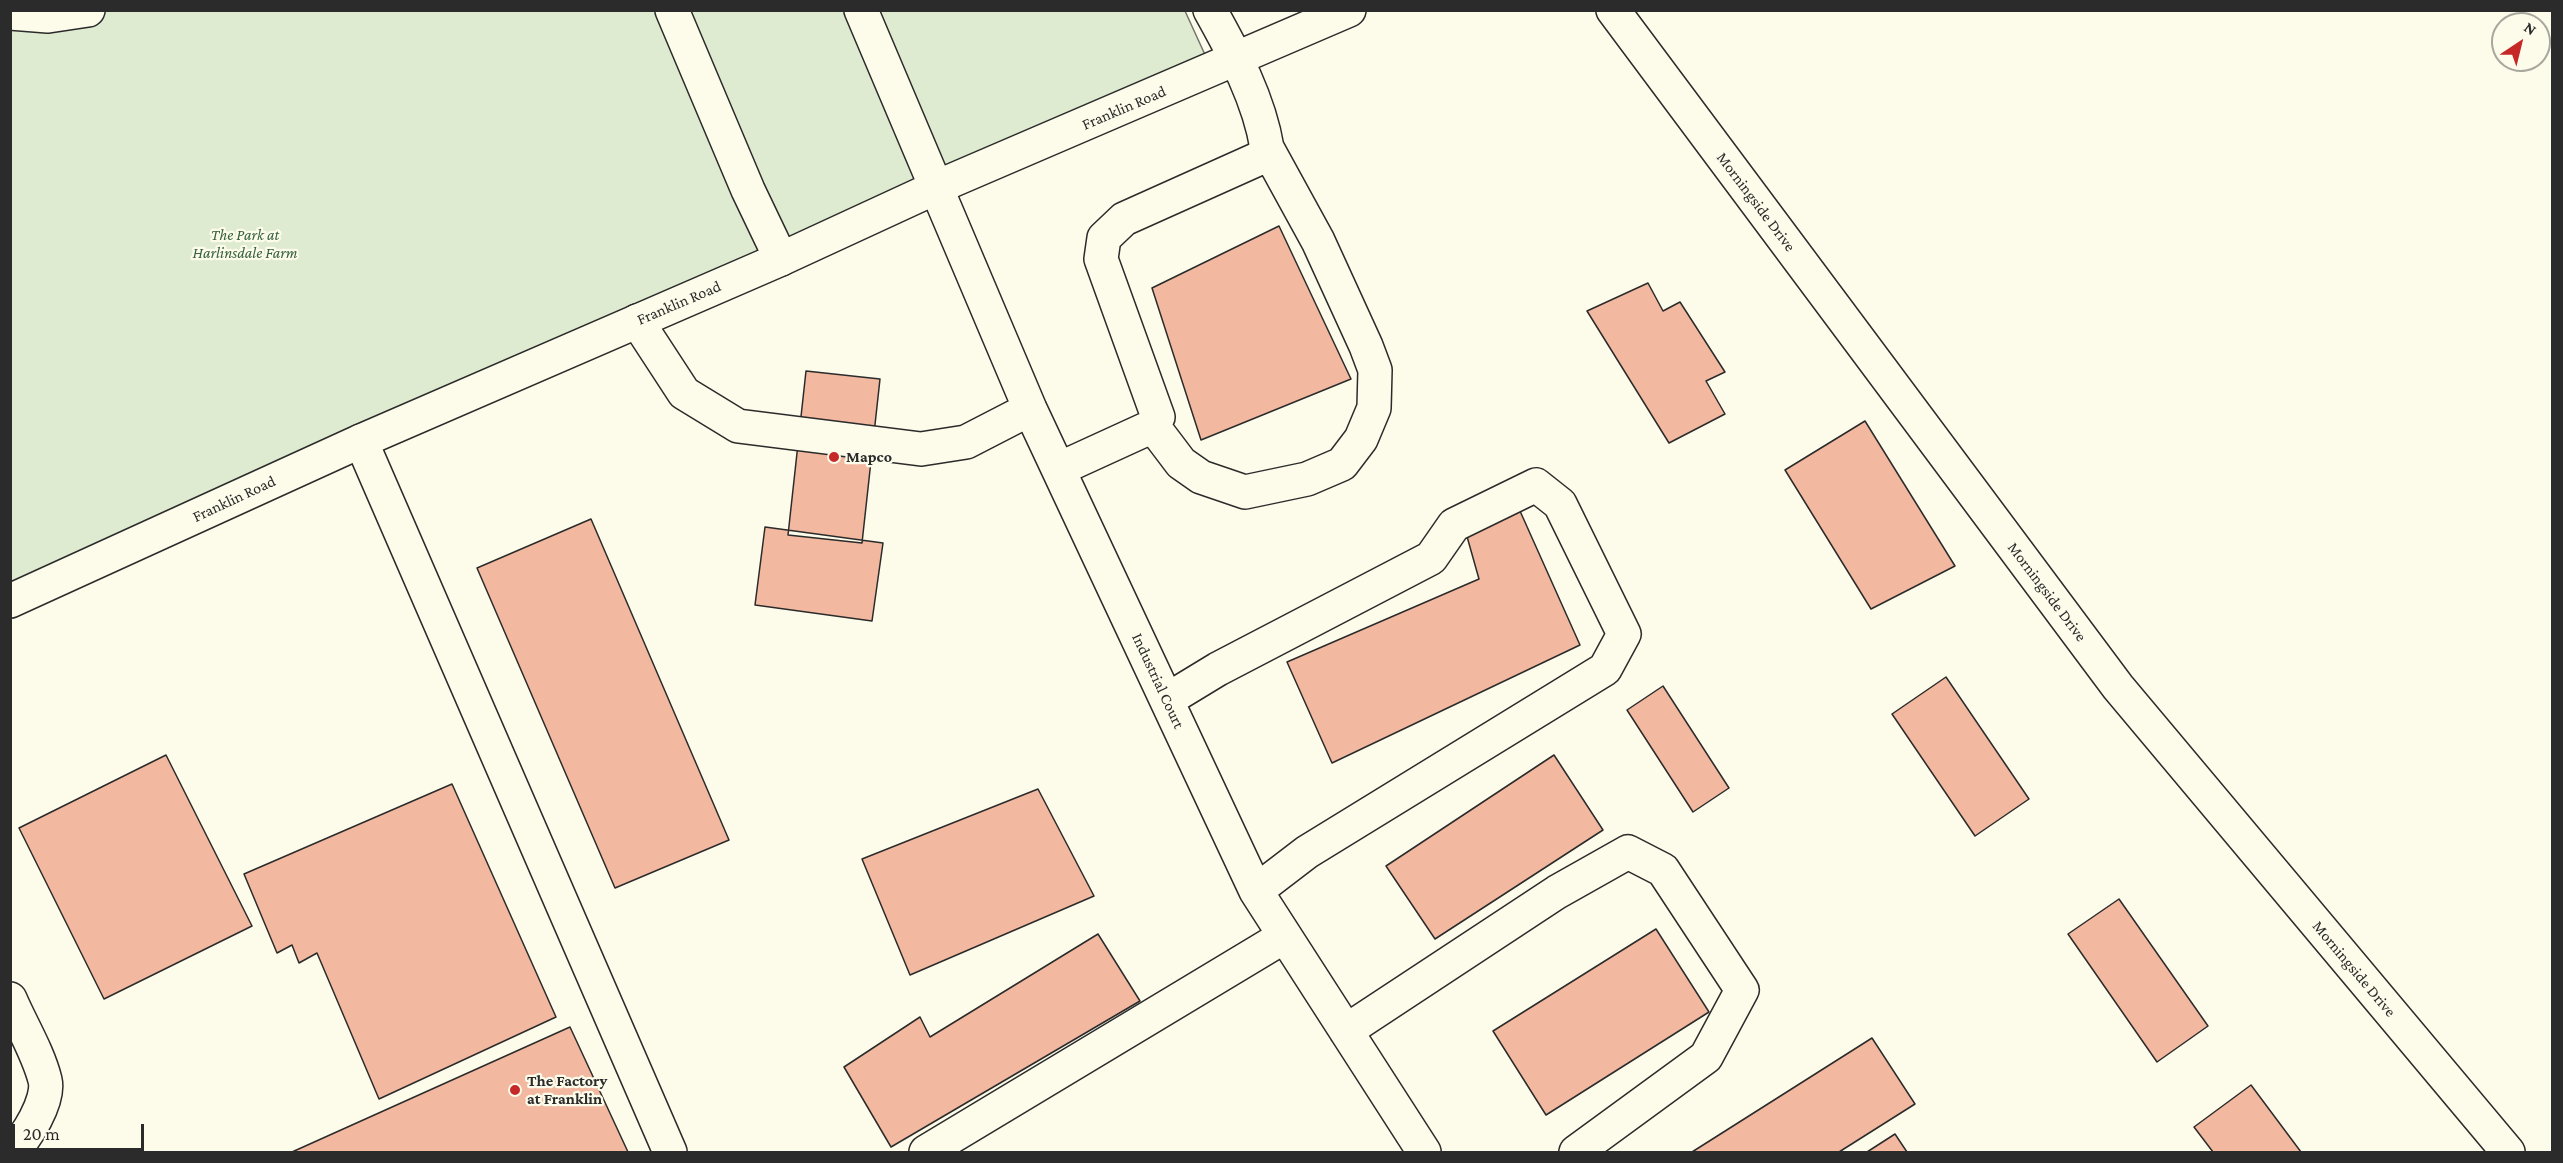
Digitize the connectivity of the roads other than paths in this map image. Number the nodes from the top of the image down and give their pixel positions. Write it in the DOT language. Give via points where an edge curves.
graph roads {
  1 [pos="88,10"];
  2 [pos="672,10"];
  3 [pos="861,10"];
  4 [pos="1210,10"];
  5 [pos="1349,10"];
  6 [pos="1613,10"];
  7 [pos="10,13"];
  8 [pos="1237,59"];
  9 [pos="1267,148"];
  10 [pos="937,187"];
  11 [pos="781,259"];
  12 [pos="637,321"];
  13 [pos="1030,409"];
  14 [pos="1153,426"];
  15 [pos="361,441"];
  16 [pos="1059,469"];
  17 [pos="10,601"];
  18 [pos="1167,700"];
  19 [pos="1256,891"];
  20 [pos="1285,936"];
  21 [pos="10,999"];
  22 [pos="1346,1031"];
  23 [pos="10,1152"];
  24 [pos="669,1152"];
  25 [pos="926,1152"];
  26 [pos="1424,1152"];
  27 [pos="1576,1152"];
  28 [pos="2508,1152"];
  1 -- 7 [label="street" via="48,16"];
  2 -- 11 [label="street"];
  3 -- 10 [label="street, Industrial Court"];
  4 -- 8 [label="street"];
  5 -- 8 [label="street, Franklin Road"];
  6 -- 28 [label="street, Morningside Drive" via="2118,687"];
  8 -- 9 [label="street"];
  8 -- 10 [label="street, Franklin Road"];
  9 -- 14 [label="street" via="1260,158 1124,219 1104,237 1101,259 1156,409 1158,417"];
  9 -- 14 [label="street" via="1318,241 1366,346 1375,370 1374,408 1361,439 1342,464 1307,479 1245,492 1202,477 1181,463"];
  10 -- 11 [label="street, Franklin Road"];
  10 -- 13 [label="street, Industrial Court"];
  11 -- 12 [label="street, Franklin Road"];
  12 -- 13 [label="street" via="684,393 738,426 921,449 966,441"];
  12 -- 15 [label="street, Franklin Road"];
  13 -- 16 [label="street, Industrial Court"];
  14 -- 16 [label="street"];
  15 -- 17 [label="street, Franklin Road"];
  15 -- 24 [label="street"];
  16 -- 18 [label="street, Industrial Court"];
  18 -- 19 [label="street, Industrial Court"];
  18 -- 19 [label="street" via="1218,669 1431,558 1454,525 1536,485 1560,504 1624,634 1605,669 1307,852"];
  19 -- 20 [label="street, Industrial Court"];
  20 -- 22 [label="street, Industrial Court"];
  20 -- 25 [label="street"];
  21 -- 23 [label="street" via="46,1082 39,1111 21,1144"];
  22 -- 26 [label="street, Industrial Court"];
  22 -- 27 [label="street" via="1557,892 1628,852 1663,870 1742,990 1706,1057"];
}
